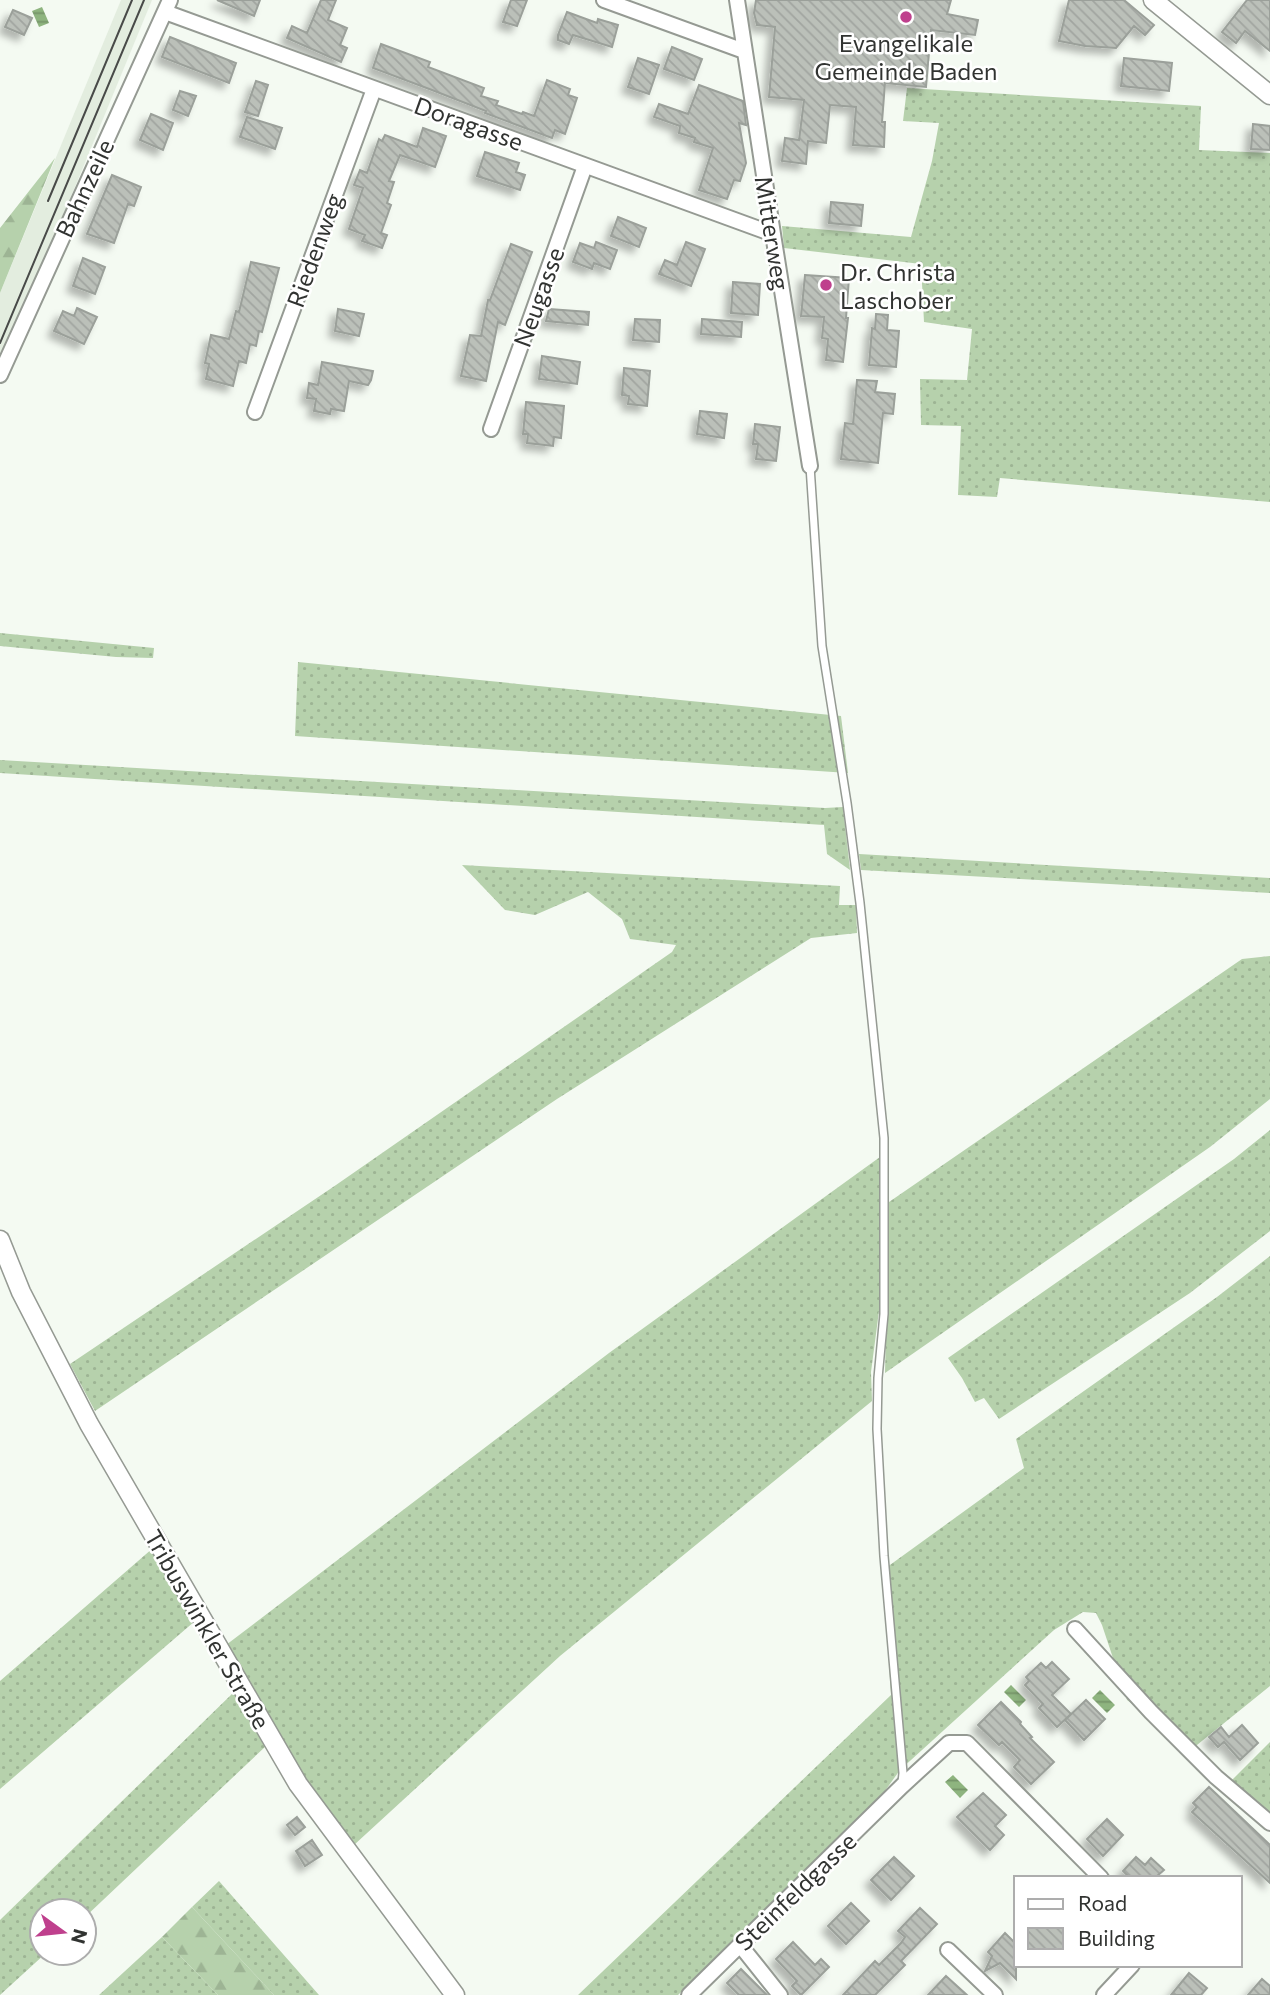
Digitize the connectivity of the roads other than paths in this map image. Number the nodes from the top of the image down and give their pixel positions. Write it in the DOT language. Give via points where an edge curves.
graph roads {
  1 [pos="604,0"];
  2 [pos="737,0"];
  3 [pos="1153,0"];
  4 [pos="167,6"];
  5 [pos="744,51"];
  6 [pos="374,89"];
  7 [pos="1270,95"];
  8 [pos="585,166"];
  9 [pos="773,234"];
  10 [pos="0,375"];
  11 [pos="255,412"];
  12 [pos="491,429"];
  13 [pos="810,466"];
  14 [pos="0,1240"];
  15 [pos="1075,1629"];
  16 [pos="902,1786"];
  17 [pos="1270,1823"];
  18 [pos="1099,1876"];
  19 [pos="740,1945"];
  20 [pos="948,1950"];
  21 [pos="1130,1967"];
  22 [pos="455,1995"];
  23 [pos="689,1995"];
  24 [pos="780,1995"];
  25 [pos="995,1995"];
  26 [pos="1104,1995"];
  1 -- 5 [label="street"];
  2 -- 5 [label="street, Mitterweg"];
  3 -- 7 [label="street"];
  4 -- 6 [label="street, Doragasse"];
  4 -- 10 [label="street, Bahnzeile"];
  5 -- 9 [label="street, Mitterweg"];
  6 -- 8 [label="street, Doragasse"];
  6 -- 11 [label="street, Riedenweg"];
  8 -- 9 [label="street, Doragasse"];
  8 -- 12 [label="street, Neugasse"];
  9 -- 13 [label="street, Mitterweg"];
  13 -- 16 [label="lane" via="822,646 858,890 884,1138 884,1314 877,1429"];
  14 -- 22 [label="street, Tribuswinkler Straße" via="21,1292 89,1424 298,1784"];
  15 -- 17 [label="street" via="1216,1777"];
  16 -- 18 [label="street, Steinfeldgasse" via="949,1743 967,1743"];
  16 -- 19 [label="street, Steinfeldgasse"];
  19 -- 23 [label="street, Steinfeldgasse"];
  19 -- 24 [label="street"];
  20 -- 25 [label="street"];
  21 -- 26 [label="street"];
}
